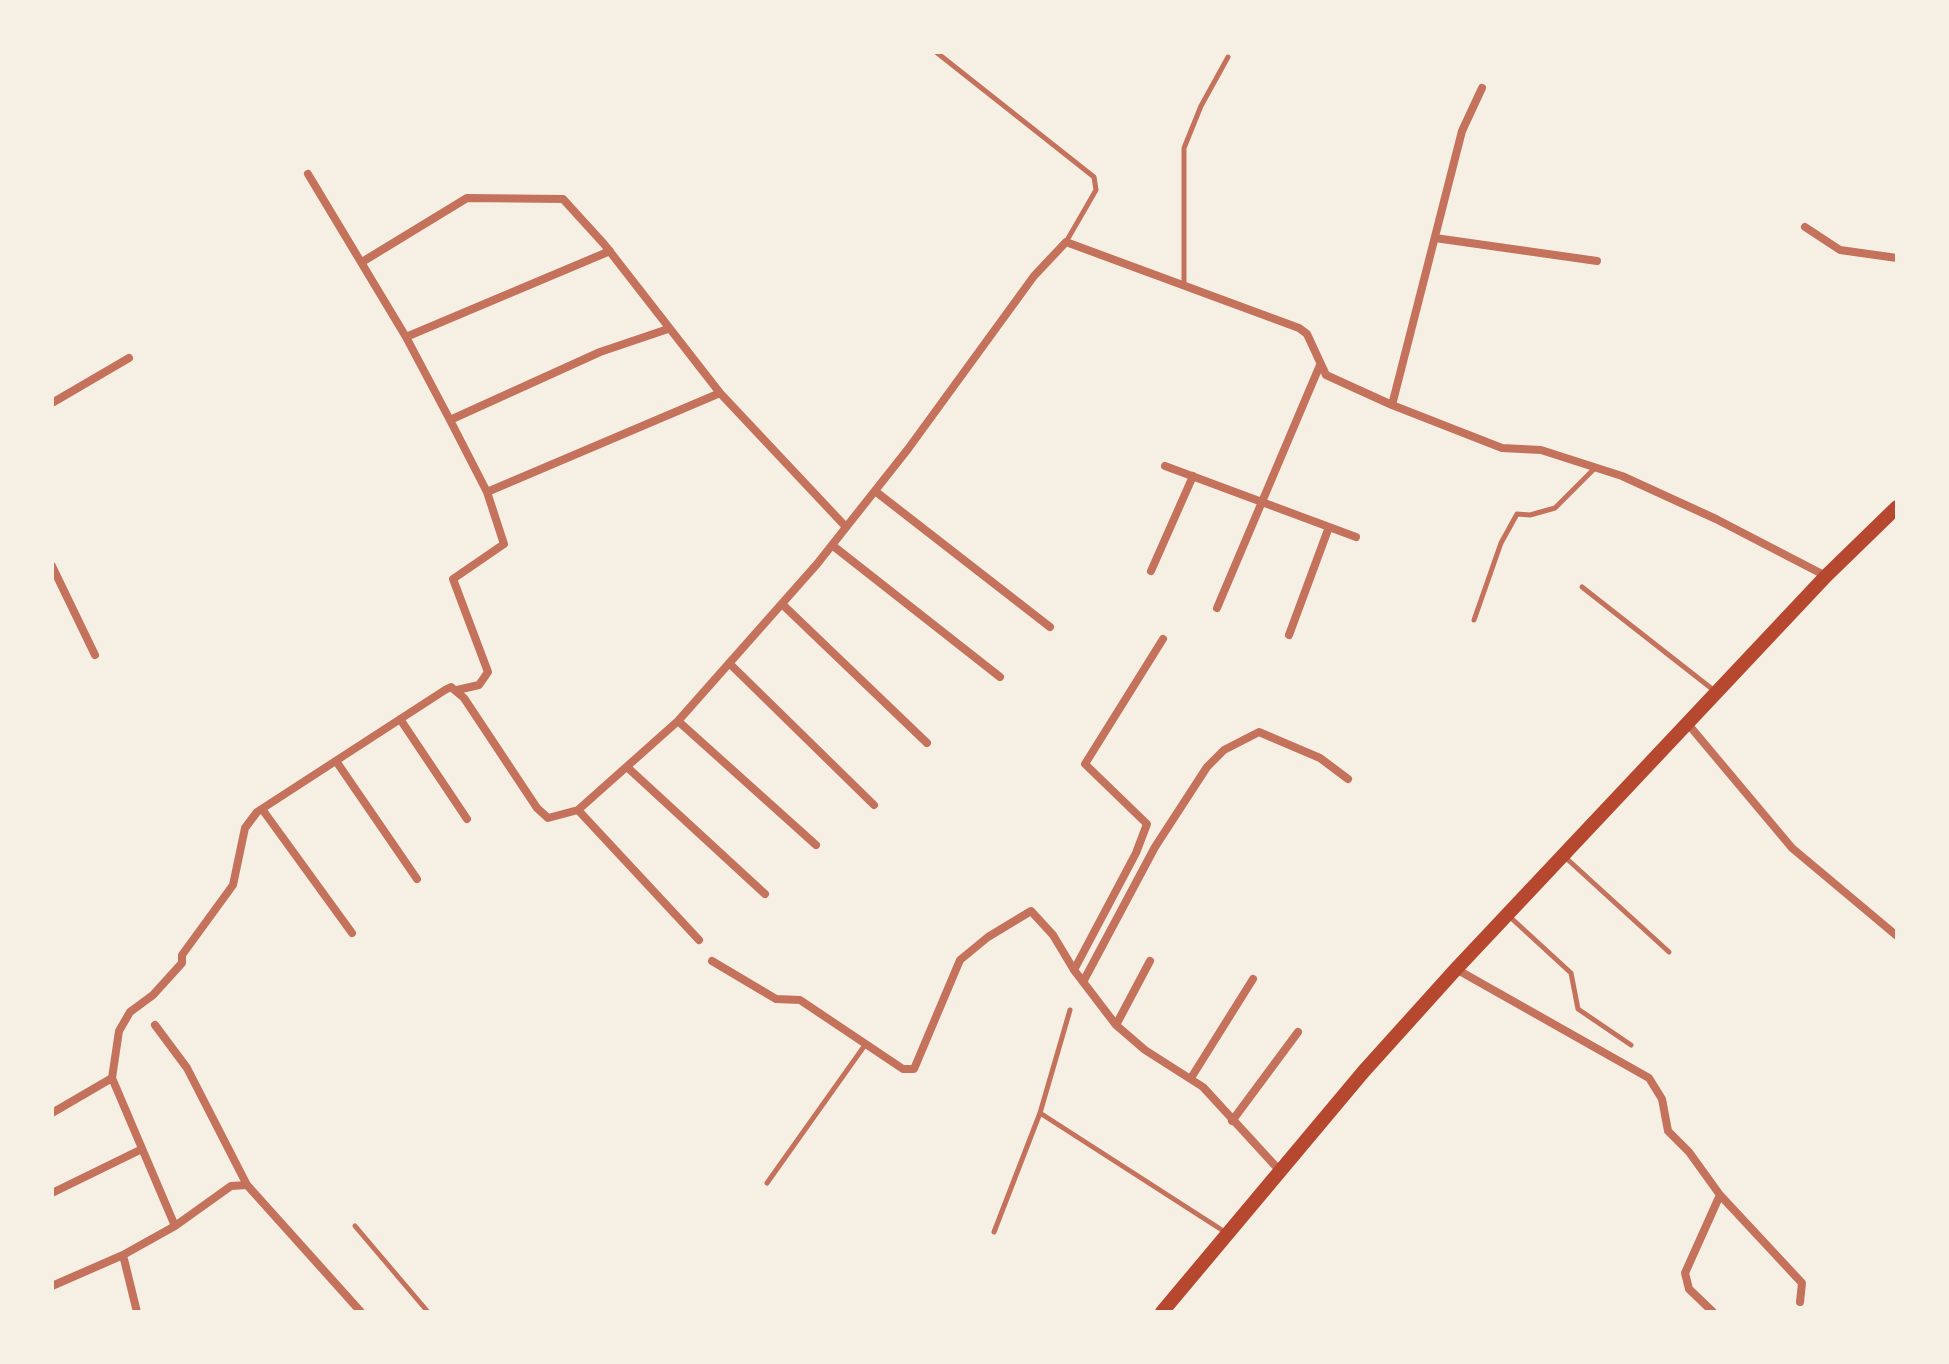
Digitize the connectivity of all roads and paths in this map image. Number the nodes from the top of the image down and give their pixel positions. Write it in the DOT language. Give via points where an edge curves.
graph roads {
  1 [pos="936,52"];
  2 [pos="1228,57"];
  3 [pos="1482,88"];
  4 [pos="308,174"];
  5 [pos="1805,227"];
  6 [pos="1435,238"];
  7 [pos="1066,242"];
  8 [pos="610,251"];
  9 [pos="1897,258"];
  10 [pos="1597,261"];
  11 [pos="362,262"];
  12 [pos="1184,286"];
  13 [pos="668,329"];
  14 [pos="406,337"];
  15 [pos="129,358"];
  16 [pos="1320,365"];
  17 [pos="720,393"];
  18 [pos="52,403"];
  19 [pos="1392,405"];
  20 [pos="450,420"];
  21 [pos="1165,466"];
  22 [pos="1595,467"];
  23 [pos="1193,476"];
  24 [pos="875,491"];
  25 [pos="487,492"];
  26 [pos="1260,501"];
  27 [pos="1897,507"];
  28 [pos="846,527"];
  29 [pos="1329,527"];
  30 [pos="1356,537"];
  31 [pos="832,545"];
  32 [pos="52,566"];
  33 [pos="1151,571"];
  34 [pos="1826,576"];
  35 [pos="1582,587"];
  36 [pos="782,604"];
  37 [pos="1217,608"];
  38 [pos="1474,620"];
  39 [pos="1050,627"];
  40 [pos="1289,635"];
  41 [pos="1163,639"];
  42 [pos="95,655"];
  43 [pos="729,663"];
  44 [pos="1000,677"];
  45 [pos="457,690"];
  46 [pos="1716,692"];
  47 [pos="400,719"];
  48 [pos="678,721"];
  49 [pos="1688,724"];
  50 [pos="927,743"];
  51 [pos="336,761"];
  52 [pos="627,767"];
  53 [pos="1348,779"];
  54 [pos="874,805"];
  55 [pos="262,809"];
  56 [pos="578,810"];
  57 [pos="467,819"];
  58 [pos="816,845"];
  59 [pos="1565,857"];
  60 [pos="417,879"];
  61 [pos="765,894"];
  62 [pos="1509,916"];
  63 [pos="352,933"];
  64 [pos="1897,936"];
  65 [pos="699,940"];
  66 [pos="1669,952"];
  67 [pos="712,961"];
  68 [pos="1150,961"];
  69 [pos="1456,969"];
  70 [pos="1074,970"];
  71 [pos="1253,979"];
  72 [pos="1083,982"];
  73 [pos="1070,1010"];
  74 [pos="155,1025"];
  75 [pos="1116,1025"];
  76 [pos="1298,1032"];
  77 [pos="865,1045"];
  78 [pos="1631,1045"];
  79 [pos="112,1078"];
  80 [pos="1191,1078"];
  81 [pos="52,1113"];
  82 [pos="1040,1113"];
  83 [pos="1232,1121"];
  84 [pos="142,1149"];
  85 [pos="1280,1171"];
  86 [pos="767,1183"];
  87 [pos="247,1185"];
  88 [pos="52,1193"];
  89 [pos="1720,1195"];
  90 [pos="175,1226"];
  91 [pos="355,1226"];
  92 [pos="994,1232"];
  93 [pos="1226,1233"];
  94 [pos="123,1255"];
  95 [pos="52,1286"];
  96 [pos="1800,1302"];
  97 [pos="1165,1311"];
  98 [pos="137,1312"];
  99 [pos="361,1312"];
  100 [pos="428,1312"];
  101 [pos="1713,1312"];
  1 -- 7 [label="lane" via="1094,177 1096,190"];
  2 -- 12 [label="lane" via="1184,148"];
  3 -- 6 [label="street" via="1462,131"];
  4 -- 11 [label="street"];
  5 -- 9 [label="street" via="1840,250"];
  6 -- 10 [label="street"];
  6 -- 19 [label="street"];
  7 -- 12 [label="street"];
  7 -- 24 [label="street" via="1034,276"];
  8 -- 11 [label="street" via="563,199 491,196 467,198"];
  8 -- 13 [label="street"];
  8 -- 14 [label="street"];
  11 -- 14 [label="street"];
  12 -- 16 [label="street" via="1299,328"];
  13 -- 17 [label="street"];
  13 -- 20 [label="street" via="600,352"];
  14 -- 20 [label="street"];
  15 -- 18 [label="street"];
  16 -- 19 [label="street" via="1326,375"];
  16 -- 26 [label="street"];
  17 -- 25 [label="street"];
  17 -- 28 [label="street"];
  19 -- 22 [label="street" via="1502,448 1541,450"];
  20 -- 25 [label="street"];
  21 -- 23 [label="street"];
  22 -- 34 [label="street" via="1716,519"];
  22 -- 38 [label="lane" via="1555,508 1517,514"];
  23 -- 26 [label="street"];
  23 -- 33 [label="street"];
  24 -- 28 [label="street"];
  24 -- 39 [label="street"];
  25 -- 45 [label="street" via="504,544 453,579 488,672 479,685"];
  26 -- 29 [label="street"];
  26 -- 37 [label="street"];
  27 -- 34 [label="main road"];
  28 -- 31 [label="street"];
  29 -- 30 [label="street"];
  29 -- 40 [label="street"];
  31 -- 36 [label="street"];
  31 -- 44 [label="street"];
  32 -- 42 [label="street"];
  34 -- 46 [label="main road"];
  35 -- 46 [label="lane"];
  36 -- 43 [label="street"];
  36 -- 50 [label="street"];
  41 -- 70 [label="street" via="1085,764 1147,824"];
  43 -- 48 [label="street"];
  43 -- 54 [label="street"];
  45 -- 47 [label="street" via="445,690"];
  45 -- 56 [label="street" via="537,808 548,818"];
  46 -- 49 [label="main road"];
  47 -- 51 [label="street"];
  47 -- 57 [label="street"];
  48 -- 52 [label="street"];
  48 -- 58 [label="street"];
  49 -- 59 [label="main road"];
  49 -- 64 [label="street" via="1792,848"];
  51 -- 55 [label="street"];
  51 -- 60 [label="street"];
  52 -- 56 [label="street"];
  52 -- 61 [label="street"];
  53 -- 72 [label="street" via="1320,758 1259,732 1224,750 1155,847"];
  55 -- 63 [label="street"];
  55 -- 79 [label="street" via="245,828 233,885 182,955 182,963 130,1012 119,1031"];
  56 -- 65 [label="street"];
  59 -- 62 [label="main road"];
  59 -- 66 [label="lane"];
  62 -- 69 [label="main road"];
  62 -- 78 [label="lane" via="1571,973 1578,1009"];
  67 -- 77 [label="street" via="776,999 800,1000"];
  68 -- 75 [label="street"];
  69 -- 85 [label="main road"];
  69 -- 89 [label="street" via="1649,1078 1662,1099 1668,1131"];
  70 -- 72 [label="street"];
  70 -- 77 [label="street" via="1031,911 960,960 914,1069 903,1069"];
  71 -- 80 [label="street"];
  72 -- 75 [label="street"];
  73 -- 82 [label="lane"];
  74 -- 87 [label="street" via="187,1068"];
  75 -- 80 [label="street"];
  76 -- 83 [label="street"];
  77 -- 86 [label="lane"];
  79 -- 81 [label="street"];
  79 -- 84 [label="street"];
  80 -- 83 [label="street"];
  82 -- 92 [label="lane"];
  82 -- 93 [label="lane"];
  83 -- 85 [label="street"];
  84 -- 88 [label="street"];
  84 -- 90 [label="street"];
  85 -- 93 [label="main road"];
  87 -- 90 [label="street" via="231,1186"];
  87 -- 99 [label="street"];
  89 -- 96 [label="street" via="1802,1283"];
  89 -- 101 [label="street" via="1685,1273 1689,1289"];
  90 -- 94 [label="street"];
  91 -- 100 [label="lane"];
  93 -- 97 [label="main road"];
  94 -- 95 [label="street"];
  94 -- 98 [label="street"];
}
